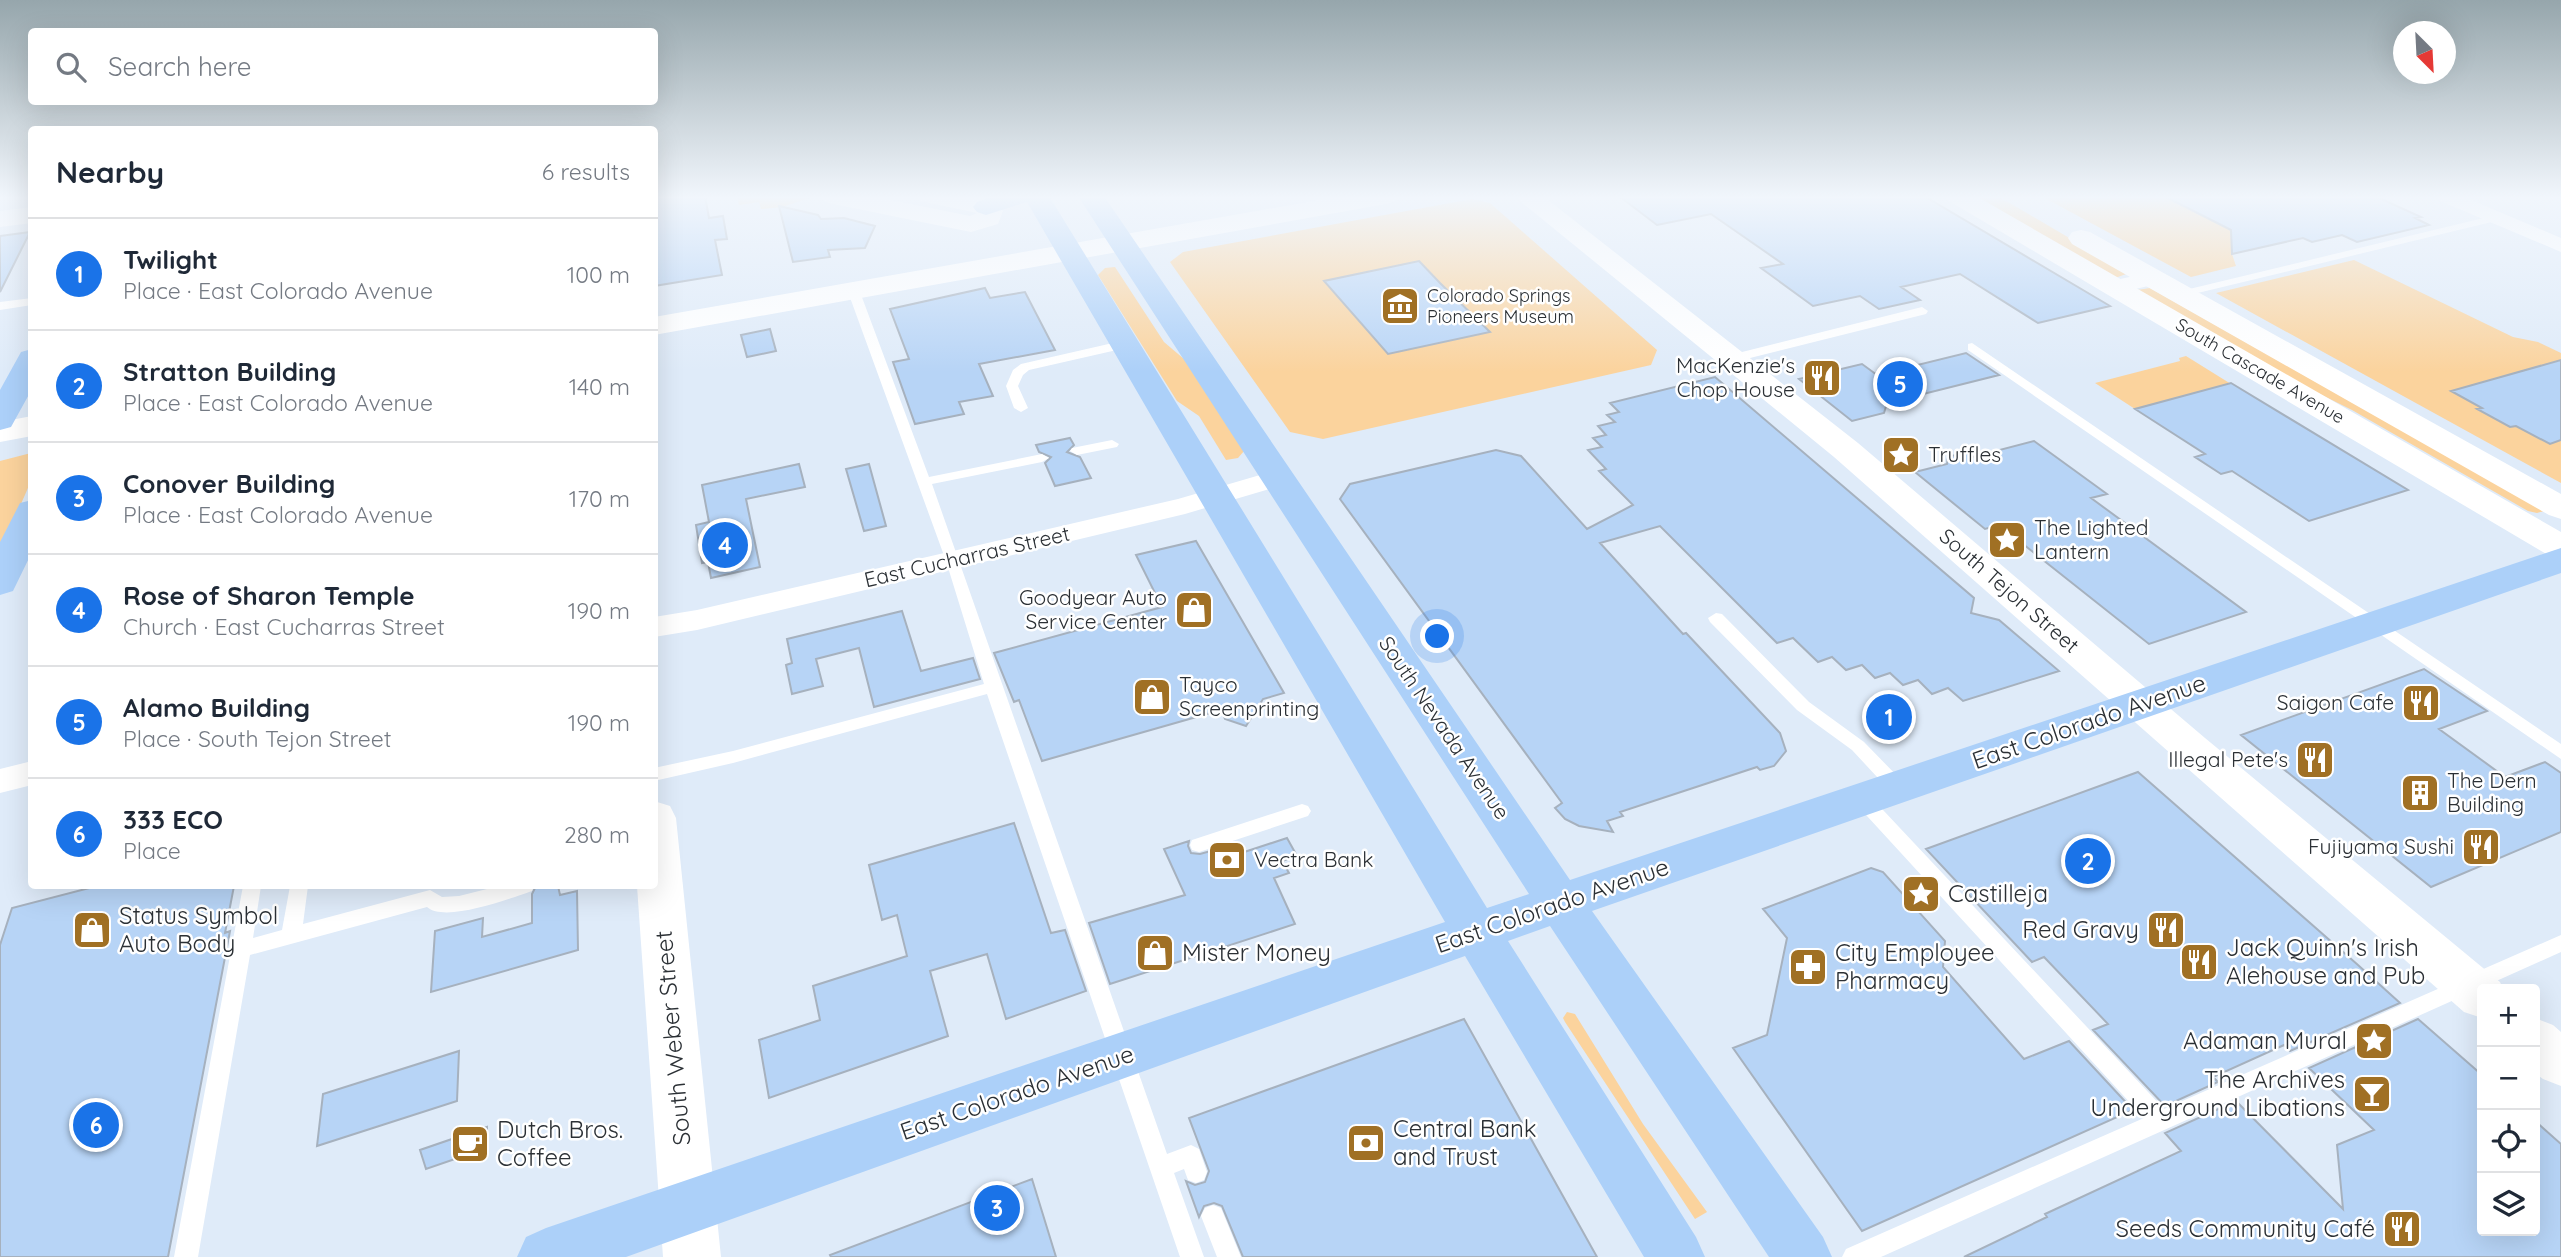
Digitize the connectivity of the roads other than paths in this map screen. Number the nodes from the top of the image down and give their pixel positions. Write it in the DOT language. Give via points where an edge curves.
graph roads {
  1 [pos="939,255"];
  2 [pos="943,255"];
  3 [pos="1018,255"];
  4 [pos="1072,255"];
  5 [pos="1130,255"];
  6 [pos="1602,255"];
  7 [pos="2059,255"];
  8 [pos="2111,255"];
  9 [pos="2324,255"];
  10 [pos="2153,278"];
  11 [pos="2114,287"];
  12 [pos="854,292"];
  13 [pos="2181,294"];
  14 [pos="28,302"];
  15 [pos="658,304"];
  16 [pos="0,306"];
  17 [pos="1922,311"];
  18 [pos="658,325"];
  19 [pos="1126,344"];
  20 [pos="1972,347"];
  21 [pos="1734,358"];
  22 [pos="28,366"];
  23 [pos="1021,408"];
  24 [pos="0,420"];
  25 [pos="28,427"];
  26 [pos="0,432"];
  27 [pos="1112,443"];
  28 [pos="1077,451"];
  29 [pos="1042,458"];
  30 [pos="1277,478"];
  31 [pos="923,482"];
  32 [pos="1219,497"];
  33 [pos="2561,508"];
  34 [pos="28,519"];
  35 [pos="2561,547"];
  36 [pos="2561,560"];
  37 [pos="953,561"];
  38 [pos="0,583"];
  39 [pos="1716,618"];
  40 [pos="2374,623"];
  41 [pos="658,626"];
  42 [pos="993,687"];
  43 [pos="2141,705"];
  44 [pos="2561,753"];
  45 [pos="28,774"];
  46 [pos="658,774"];
  47 [pos="0,781"];
  48 [pos="1879,793"];
  49 [pos="1302,811"];
  50 [pos="1199,845"];
  51 [pos="658,873"];
  52 [pos="252,889"];
  53 [pos="299,889"];
  54 [pos="514,889"];
  55 [pos="1561,904"];
  56 [pos="1478,933"];
  57 [pos="291,936"];
  58 [pos="2561,943"];
  59 [pos="242,949"];
  60 [pos="2475,991"];
  61 [pos="2540,1045"];
  62 [pos="1122,1056"];
  63 [pos="2561,1063"];
  64 [pos="2161,1121"];
  65 [pos="1161,1167"];
  66 [pos="1196,1172"];
  67 [pos="1213,1216"];
  68 [pos="690,1232"];
  69 [pos="186,1257"];
  70 [pos="546,1257"];
  71 [pos="1192,1257"];
  72 [pos="1228,1257"];
  73 [pos="1676,1257"];
  74 [pos="1803,1257"];
  75 [pos="1854,1257"];
  1 -- 2 [label="street"];
  1 -- 15 [label="street"];
  3 -- 12 [label="street"];
  4 -- 19 [label="main road"];
  5 -- 30 [label="main road, South Nevada Avenue"];
  6 -- 21 [label="street, South Tejon Street"];
  7 -- 11 [label="street, South Cascade Avenue"];
  8 -- 10 [label="street, South Cascade Avenue"];
  9 -- 13 [label="lane"];
  10 -- 11 [label="street"];
  10 -- 13 [label="street, South Cascade Avenue"];
  11 -- 35 [label="street, South Cascade Avenue"];
  12 -- 18 [label="street"];
  12 -- 31 [label="lane"];
  13 -- 33 [label="street, South Cascade Avenue"];
  14 -- 16 [label="lane"];
  17 -- 21 [label="lane"];
  19 -- 23 [label="lane" via="1025,367 1012,386"];
  19 -- 32 [label="main road"];
  20 -- 40 [label="lane"];
  21 -- 43 [label="street, South Tejon Street"];
  22 -- 24 [label="main road"];
  25 -- 26 [label="street"];
  27 -- 28 [label="lane"];
  29 -- 31 [label="lane"];
  30 -- 32 [label="street, East Cucharras Street"];
  30 -- 55 [label="main road, South Nevada Avenue"];
  31 -- 37 [label="lane"];
  32 -- 37 [label="street, East Cucharras Street"];
  32 -- 56 [label="main road"];
  34 -- 38 [label="main road"];
  36 -- 40 [label="main road, East Colorado Avenue"];
  37 -- 41 [label="street, East Cucharras Street"];
  37 -- 42 [label="lane"];
  39 -- 48 [label="lane" via="1803,706 1858,747"];
  40 -- 43 [label="main road, East Colorado Avenue"];
  40 -- 44 [label="lane"];
  42 -- 46 [label="lane"];
  42 -- 62 [label="lane"];
  43 -- 48 [label="main road, East Colorado Avenue"];
  43 -- 60 [label="street, South Tejon Street"];
  45 -- 47 [label="street"];
  48 -- 55 [label="main road, East Colorado Avenue"];
  48 -- 64 [label="lane"];
  49 -- 50 [label="lane"];
  51 -- 68 [label="street, South Weber Street"];
  52 -- 59 [label="lane"];
  53 -- 57 [label="lane"];
  54 -- 57 [label="lane" via="459,904 438,905 430,898"];
  55 -- 56 [label="main road, East Colorado Avenue"];
  55 -- 74 [label="main road, South Nevada Avenue"];
  56 -- 62 [label="main road, East Colorado Avenue"];
  56 -- 73 [label="main road"];
  57 -- 59 [label="lane"];
  58 -- 60 [label="lane"];
  59 -- 69 [label="lane"];
  60 -- 64 [label="lane"];
  61 -- 63 [label="street"];
  62 -- 65 [label="lane"];
  62 -- 68 [label="main road, East Colorado Avenue"];
  64 -- 75 [label="lane"];
  65 -- 66 [label="lane" via="1191,1156"];
  65 -- 71 [label="lane"];
  67 -- 72 [label="lane"];
  68 -- 70 [label="main road, East Colorado Avenue"];
}
